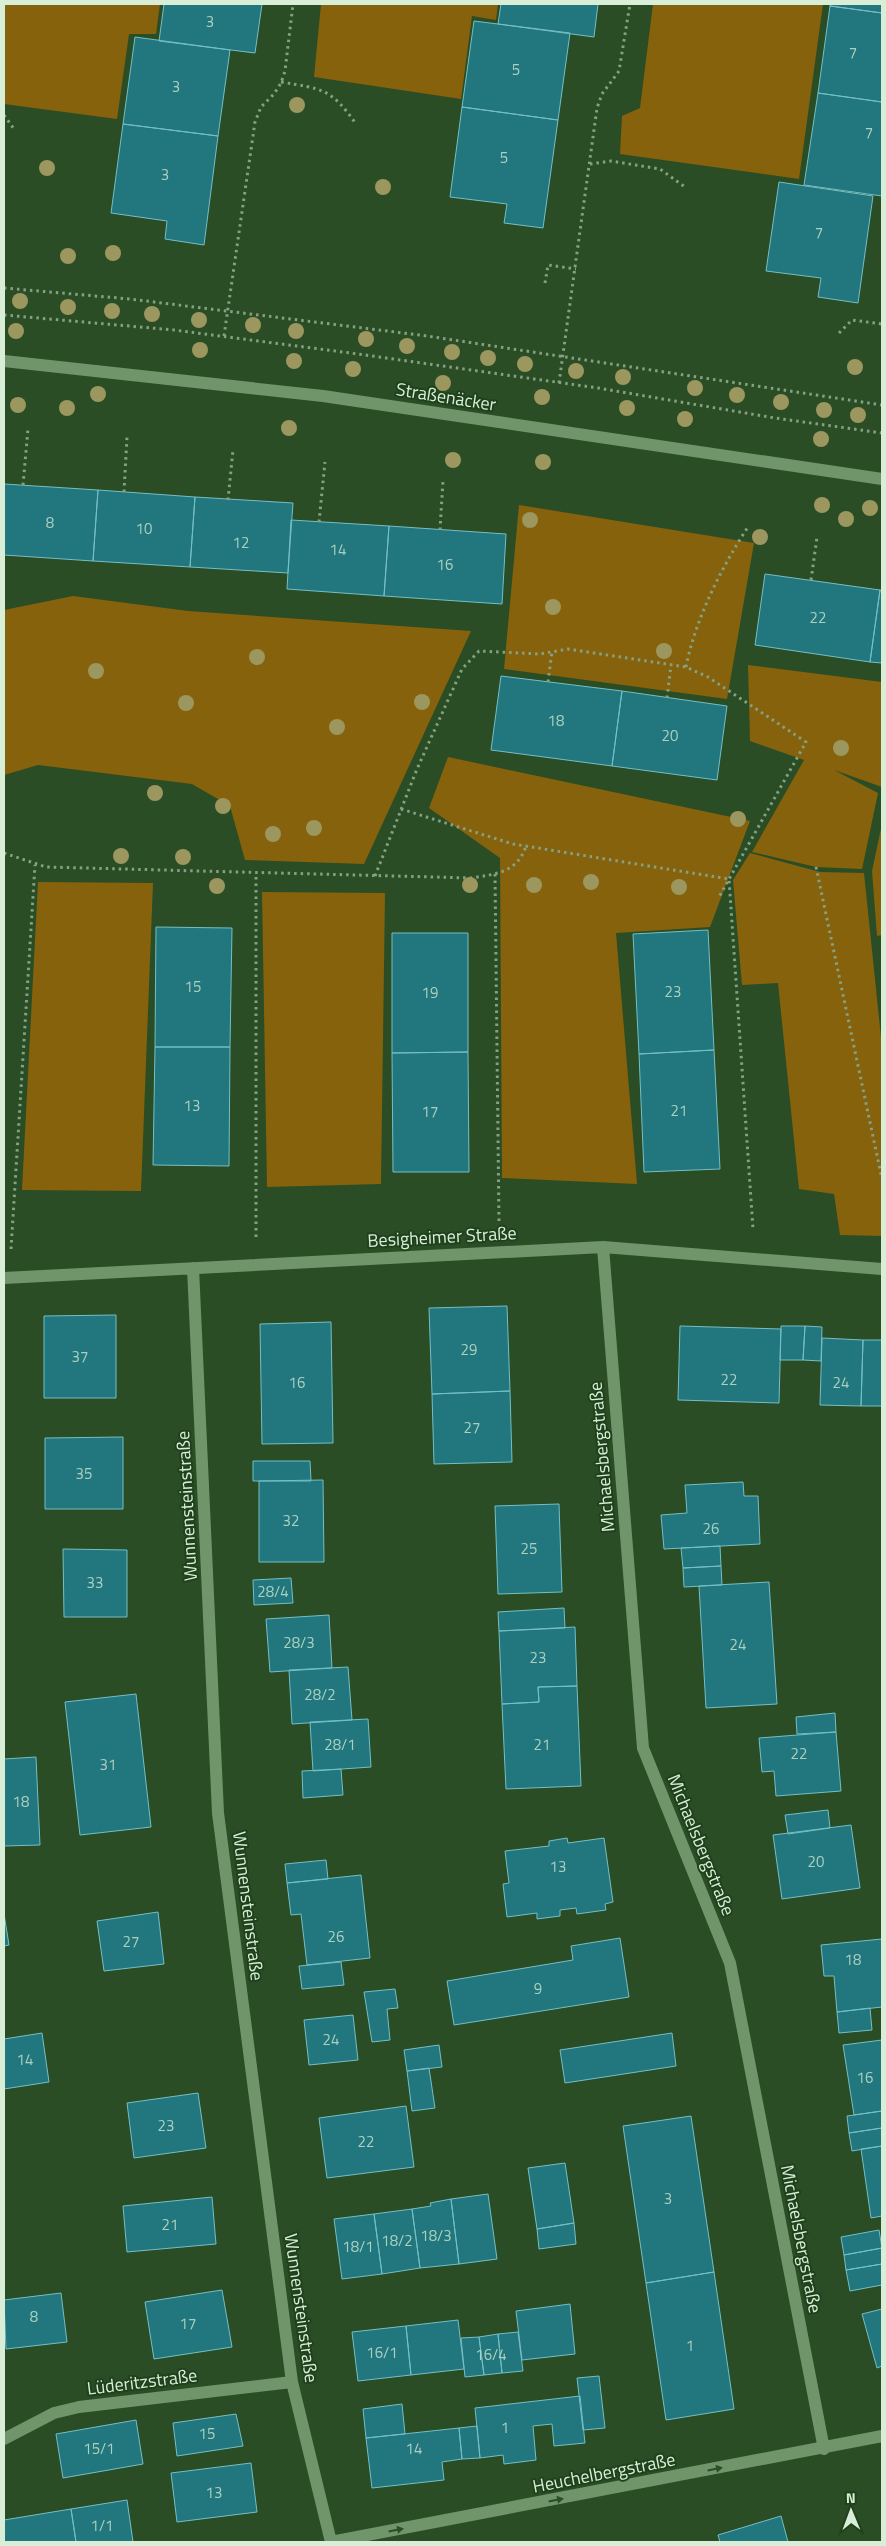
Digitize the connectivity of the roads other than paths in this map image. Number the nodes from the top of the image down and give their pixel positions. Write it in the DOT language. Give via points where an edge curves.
graph roads {
  1 [pos="4,361"];
  2 [pos="882,479"];
  3 [pos="603,1246"];
  4 [pos="193,1268"];
  5 [pos="882,1270"];
  6 [pos="7,1278"];
  7 [pos="292,2382"];
  8 [pos="882,2436"];
  9 [pos="4,2439"];
  10 [pos="824,2449"];
  11 [pos="331,2542"];
  1 -- 2 [label="street, Straßenäcker" via="323,396"];
  3 -- 4 [label="street, Besigheimer Straße"];
  3 -- 5 [label="street, Besigheimer Straße"];
  3 -- 10 [label="street, Michaelsbergstraße" via="643,1748 730,1963"];
  4 -- 6 [label="street, Besigheimer Straße"];
  4 -- 7 [label="street, Wunnensteinstraße" via="218,1813"];
  7 -- 9 [label="street, Lüderitzstraße" via="79,2407 54,2413"];
  7 -- 11 [label="street, Wunnensteinstraße"];
  8 -- 10 [label="street, Heuchelbergstraße"];
  11 -- 10 [label="street, Heuchelbergstraße, one-way"];
}
